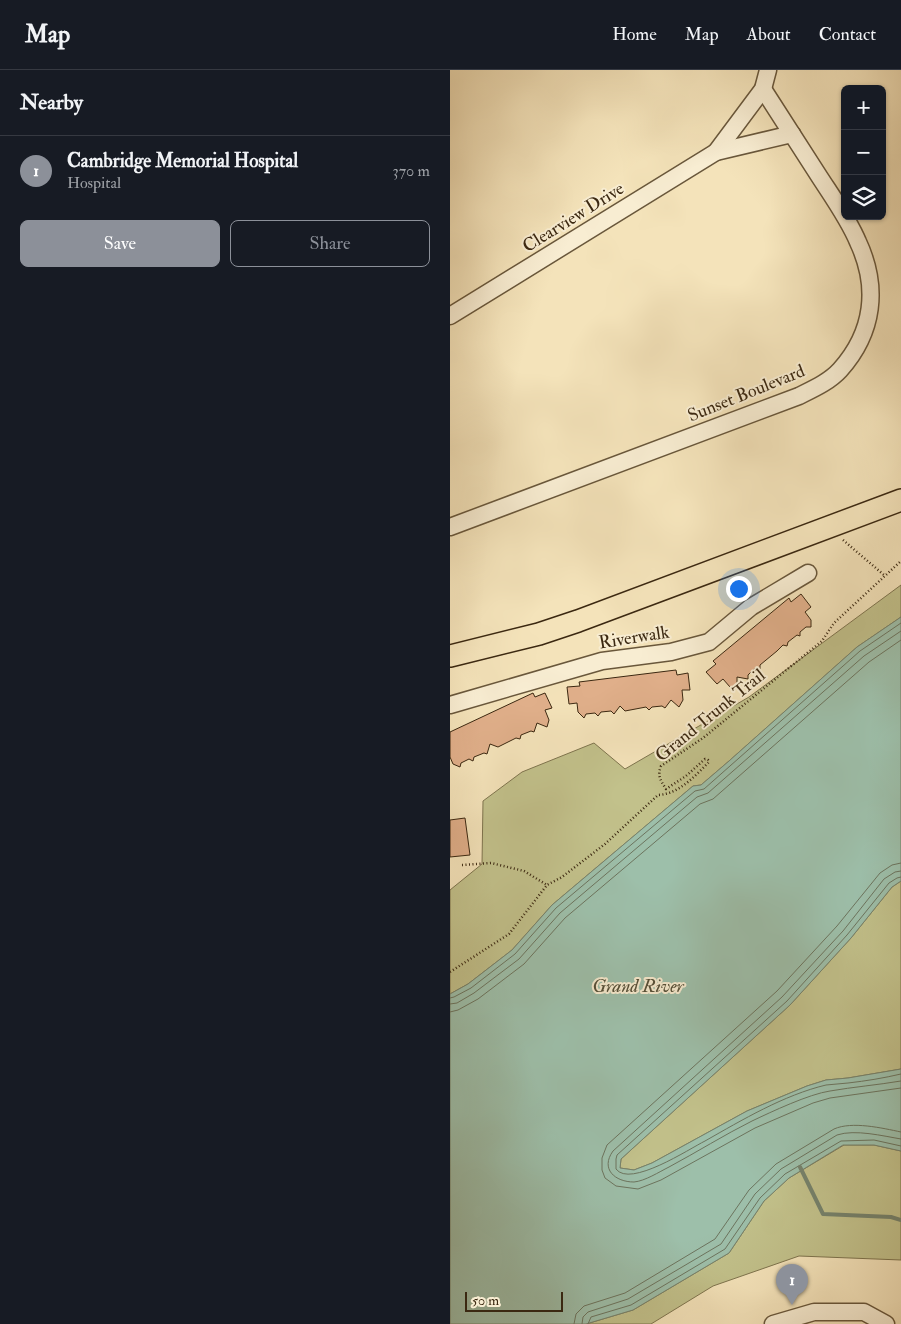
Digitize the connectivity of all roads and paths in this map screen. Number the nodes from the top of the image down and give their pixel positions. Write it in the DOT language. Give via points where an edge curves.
graph roads {
  1 [pos="768,70"];
  2 [pos="763,90"];
  3 [pos="792,134"];
  4 [pos="716,152"];
  5 [pos="450,316"];
  6 [pos="901,500"];
  7 [pos="450,526"];
  8 [pos="838,536"];
  9 [pos="901,561"];
  10 [pos="808,573"];
  11 [pos="884,575"];
  12 [pos="450,656"];
  13 [pos="450,705"];
  14 [pos="462,865"];
  15 [pos="548,885"];
  16 [pos="450,972"];
  17 [pos="821,1318"];
  18 [pos="850,1318"];
  19 [pos="781,1323"];
  20 [pos="886,1324"];
  1 -- 2 [label="street, Clearview Drive"];
  2 -- 3 [label="street, Sunset Boulevard"];
  2 -- 4 [label="street, Clearview Drive"];
  3 -- 4 [label="street, Clearview Drive"];
  3 -- 7 [label="street, Sunset Boulevard" via="853,233 866,264 872,292 869,316 860,341 840,370 799,396"];
  4 -- 5 [label="street, Clearview Drive"];
  6 -- 12 [label="main road" via="578,621"];
  8 -- 11 [label="path"];
  9 -- 11 [label="path, Grand Trunk Trail"];
  10 -- 13 [label="street, Riverwalk" via="751,607 709,642 672,652 602,661"];
  11 -- 15 [label="path, Grand Trunk Trail" via="834,623 822,641 703,738 661,766 658,772 666,789 705,759 708,760 690,781 668,795 658,796 605,844"];
  14 -- 15 [label="path" via="491,863 524,871"];
  15 -- 16 [label="path, Grand Trunk Trail" via="509,934"];
  17 -- 18 [label="street"];
  17 -- 19 [label="street" via="814,1312"];
  18 -- 20 [label="street" via="864,1312"];
}
